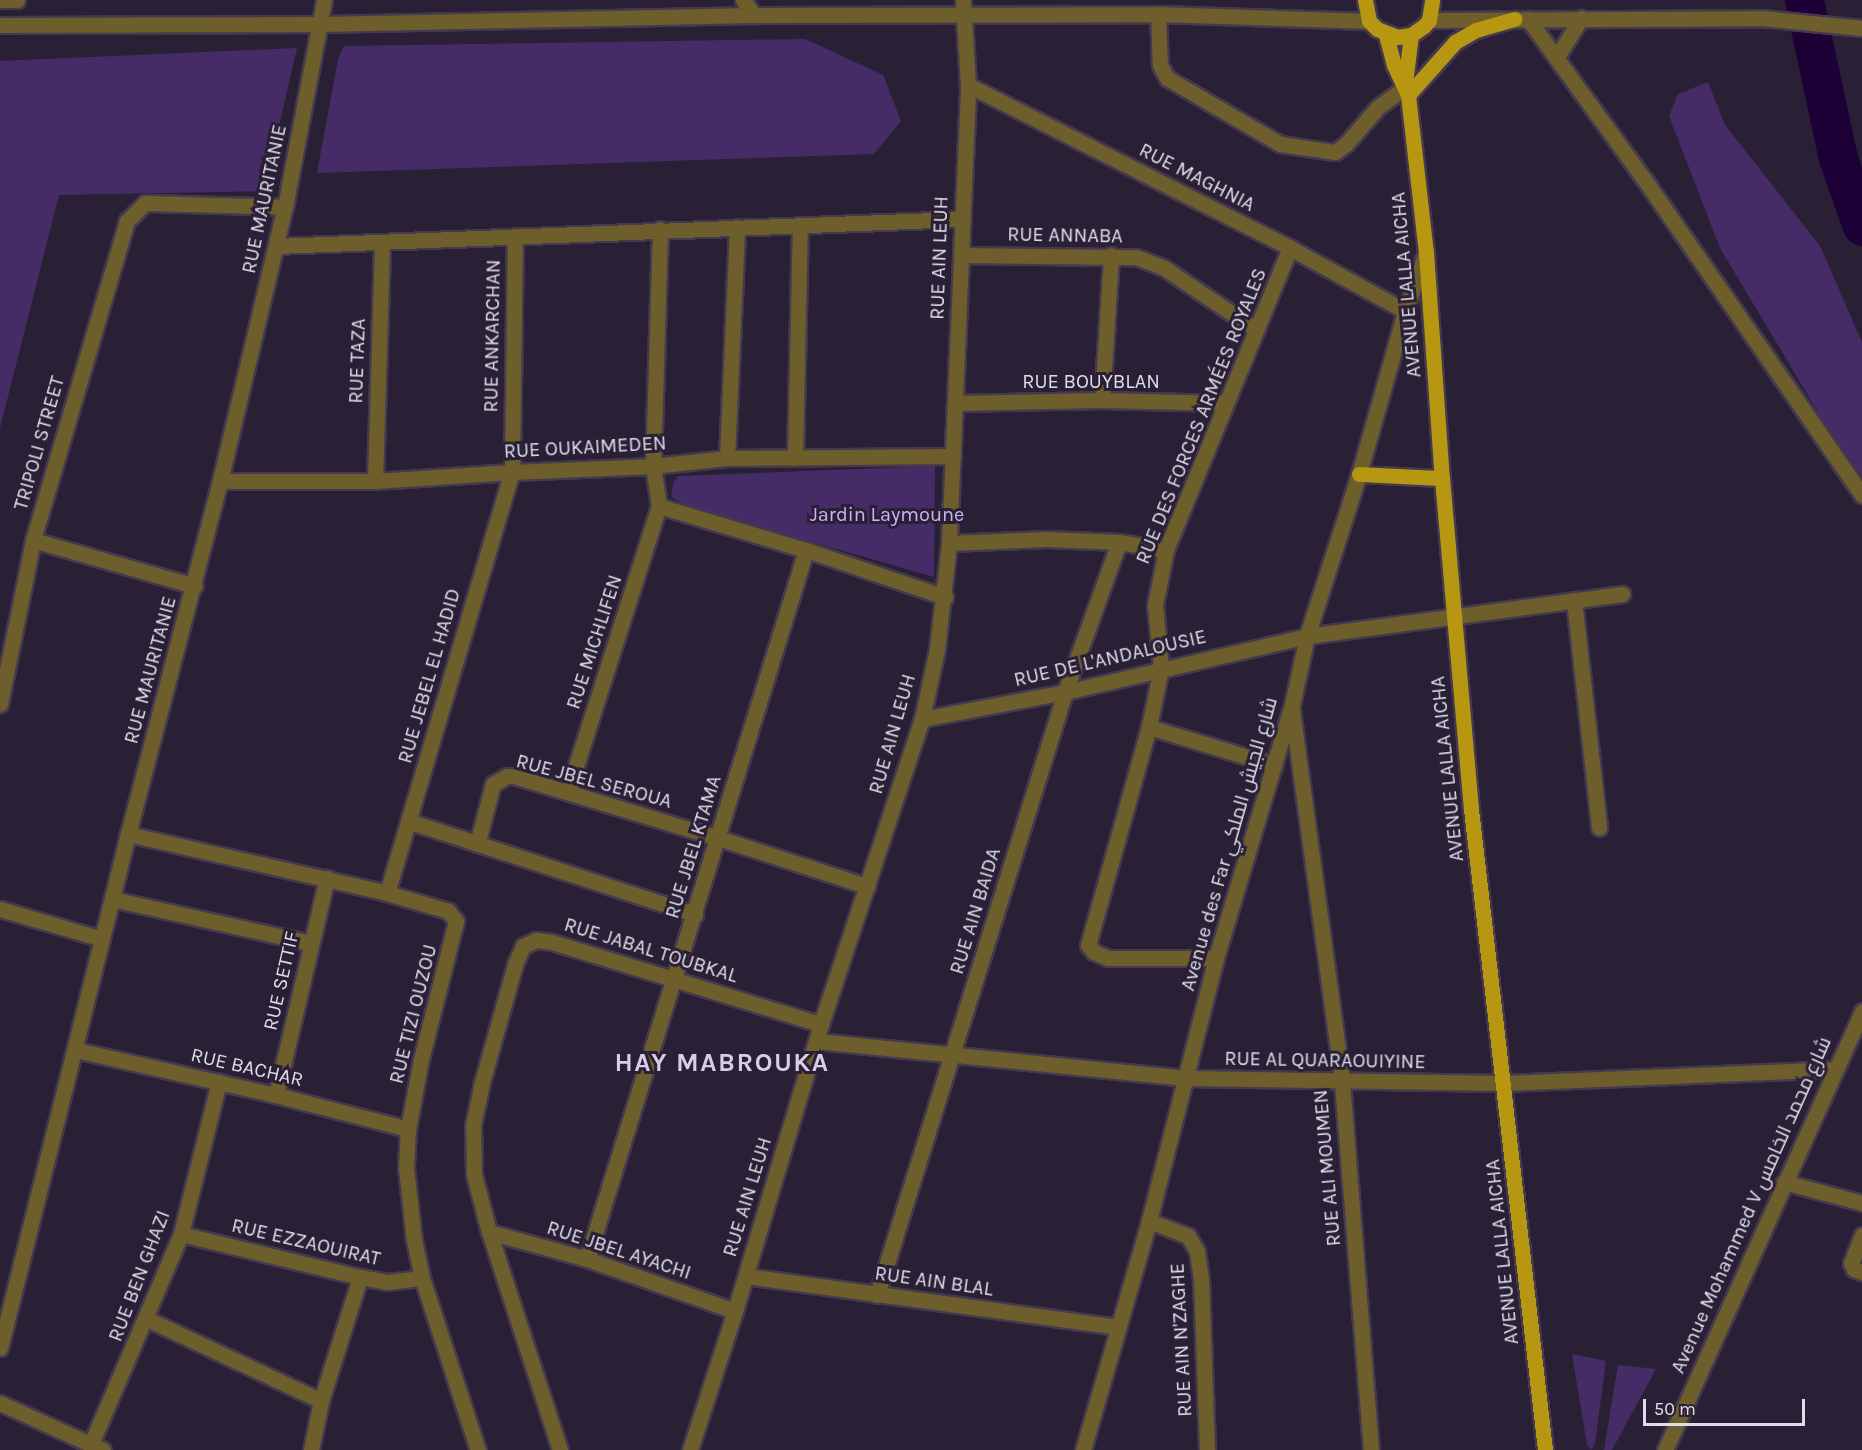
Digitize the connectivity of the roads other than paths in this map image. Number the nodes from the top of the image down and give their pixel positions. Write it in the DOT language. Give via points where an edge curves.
graph roads {
  1 [pos="0,0"];
  2 [pos="16,0"];
  3 [pos="324,0"];
  4 [pos="743,0"];
  5 [pos="1365,0"];
  6 [pos="1432,0"];
  7 [pos="964,8"];
  8 [pos="1158,14"];
  9 [pos="754,15"];
  10 [pos="1581,18"];
  11 [pos="1521,19"];
  12 [pos="1429,20"];
  13 [pos="1369,21"];
  14 [pos="321,24"];
  15 [pos="0,25"];
  16 [pos="1862,28"];
  17 [pos="1386,35"];
  18 [pos="1411,35"];
  19 [pos="1557,57"];
  20 [pos="968,85"];
  21 [pos="1406,88"];
  22 [pos="285,207"];
  23 [pos="960,219"];
  24 [pos="800,225"];
  25 [pos="737,227"];
  26 [pos="660,229"];
  27 [pos="515,236"];
  28 [pos="382,243"];
  29 [pos="276,246"];
  30 [pos="1290,248"];
  31 [pos="1426,252"];
  32 [pos="961,255"];
  33 [pos="1111,255"];
  34 [pos="1405,311"];
  35 [pos="1255,329"];
  36 [pos="1102,400"];
  37 [pos="1226,403"];
  38 [pos="955,404"];
  39 [pos="952,456"];
  40 [pos="727,458"];
  41 [pos="795,459"];
  42 [pos="654,466"];
  43 [pos="512,472"];
  44 [pos="1359,474"];
  45 [pos="1442,478"];
  46 [pos="220,481"];
  47 [pos="375,481"];
  48 [pos="1862,495"];
  49 [pos="659,506"];
  50 [pos="33,540"];
  51 [pos="1119,542"];
  52 [pos="949,543"];
  53 [pos="806,550"];
  54 [pos="1166,550"];
  55 [pos="195,586"];
  56 [pos="1622,594"];
  57 [pos="945,597"];
  58 [pos="1574,600"];
  59 [pos="1453,616"];
  60 [pos="1307,636"];
  61 [pos="1161,668"];
  62 [pos="1065,692"];
  63 [pos="0,704"];
  64 [pos="1292,705"];
  65 [pos="922,719"];
  66 [pos="1149,727"];
  67 [pos="1274,765"];
  68 [pos="568,791"];
  69 [pos="408,822"];
  70 [pos="1599,828"];
  71 [pos="128,834"];
  72 [pos="718,838"];
  73 [pos="477,844"];
  74 [pos="327,878"];
  75 [pos="867,886"];
  76 [pos="387,893"];
  77 [pos="112,899"];
  78 [pos="0,909"];
  79 [pos="695,914"];
  80 [pos="102,939"];
  81 [pos="312,943"];
  82 [pos="1216,958"];
  83 [pos="675,978"];
  84 [pos="1862,1011"];
  85 [pos="821,1024"];
  86 [pos="816,1041"];
  87 [pos="76,1050"];
  88 [pos="952,1053"];
  89 [pos="1835,1069"];
  90 [pos="1186,1078"];
  91 [pos="219,1082"];
  92 [pos="1342,1082"];
  93 [pos="1505,1083"];
  94 [pos="276,1095"];
  95 [pos="408,1129"];
  96 [pos="1784,1182"];
  97 [pos="1862,1203"];
  98 [pos="1149,1221"];
  99 [pos="489,1232"];
  100 [pos="181,1234"];
  101 [pos="1862,1235"];
  102 [pos="587,1259"];
  103 [pos="1862,1272"];
  104 [pos="746,1276"];
  105 [pos="360,1277"];
  106 [pos="422,1278"];
  107 [pos="877,1295"];
  108 [pos="735,1311"];
  109 [pos="145,1318"];
  110 [pos="1117,1327"];
  111 [pos="0,1348"];
  112 [pos="321,1401"];
  113 [pos="0,1403"];
  114 [pos="97,1447"];
  115 [pos="311,1450"];
  116 [pos="478,1450"];
  117 [pos="560,1450"];
  118 [pos="690,1450"];
  119 [pos="1083,1450"];
  120 [pos="1207,1450"];
  121 [pos="1371,1450"];
  122 [pos="1545,1450"];
  123 [pos="1665,1450"];
  1 -- 2 [label="street"];
  3 -- 14 [label="street, RUE MAURITANIE"];
  4 -- 9 [label="street"];
  5 -- 13 [label="main road"];
  6 -- 12 [label="main road"];
  7 -- 8 [label="street"];
  7 -- 9 [label="street"];
  7 -- 20 [label="street, RUE AIN LEUH"];
  8 -- 13 [label="street"];
  8 -- 21 [label="street" via="1160,65 1167,78 1280,144 1335,152 1378,107"];
  9 -- 14 [label="street"];
  10 -- 11 [label="street"];
  10 -- 16 [label="street" via="1761,18"];
  10 -- 19 [label="street"];
  11 -- 12 [label="street"];
  11 -- 19 [label="street"];
  11 -- 21 [label="main road" via="1476,30 1455,42"];
  12 -- 18 [label="main road"];
  13 -- 17 [label="main road"];
  14 -- 15 [label="street"];
  14 -- 22 [label="street, RUE MAURITANIE"];
  17 -- 18 [label="main road"];
  17 -- 21 [label="main road" via="1394,65"];
  18 -- 21 [label="main road"];
  19 -- 48 [label="street"];
  20 -- 23 [label="street, RUE AIN LEUH"];
  20 -- 30 [label="street, RUE MAGHNIA"];
  21 -- 31 [label="main road, AVENUE LALLA AICHA"];
  22 -- 29 [label="street, RUE MAURITANIE"];
  22 -- 50 [label="street, TRIPOLI STREET" via="145,203 136,209 124,229"];
  23 -- 24 [label="street"];
  23 -- 32 [label="street, RUE AIN LEUH"];
  24 -- 25 [label="street"];
  24 -- 41 [label="street"];
  25 -- 26 [label="street"];
  25 -- 40 [label="street"];
  26 -- 27 [label="street"];
  26 -- 42 [label="street"];
  27 -- 28 [label="street"];
  27 -- 43 [label="street, RUE ANKARCHAN"];
  28 -- 29 [label="street"];
  28 -- 47 [label="street, RUE TAZA"];
  29 -- 46 [label="street, RUE MAURITANIE"];
  30 -- 34 [label="street, RUE MAGHNIA"];
  30 -- 35 [label="street, RUE DES FORCES ARMÉES ROYALES"];
  31 -- 34 [label="street, Avenue des Far شارع الجيش الملكي"];
  31 -- 45 [label="main road, AVENUE LALLA AICHA"];
  32 -- 33 [label="street, RUE ANNABA"];
  32 -- 38 [label="street, RUE AIN LEUH"];
  33 -- 35 [label="street, RUE ANNABA" via="1156,264"];
  33 -- 36 [label="street"];
  34 -- 44 [label="street, Avenue des Far شارع الجيش الملكي"];
  35 -- 37 [label="street, RUE DES FORCES ARMÉES ROYALES"];
  36 -- 37 [label="street, RUE BOUYBLAN"];
  36 -- 38 [label="street, RUE BOUYBLAN"];
  37 -- 54 [label="street, RUE DES FORCES ARMÉES ROYALES"];
  38 -- 39 [label="street, RUE AIN LEUH"];
  39 -- 41 [label="street, RUE OUKAIMEDEN"];
  39 -- 52 [label="street, RUE AIN LEUH"];
  40 -- 41 [label="street, RUE OUKAIMEDEN"];
  40 -- 42 [label="street, RUE OUKAIMEDEN"];
  42 -- 43 [label="street, RUE OUKAIMEDEN"];
  42 -- 49 [label="street"];
  43 -- 47 [label="street, RUE OUKAIMEDEN"];
  43 -- 69 [label="street, RUE JEBEL EL HADID"];
  44 -- 45 [label="main road"];
  44 -- 60 [label="street, Avenue des Far شارع الجيش الملكي"];
  45 -- 59 [label="main road, AVENUE LALLA AICHA"];
  46 -- 47 [label="street, RUE OUKAIMEDEN"];
  46 -- 55 [label="street, RUE MAURITANIE"];
  49 -- 53 [label="street"];
  49 -- 68 [label="street, RUE MICHLIFEN"];
  50 -- 55 [label="street"];
  50 -- 63 [label="street, TRIPOLI STREET"];
  51 -- 52 [label="street" via="1046,539"];
  51 -- 54 [label="street"];
  51 -- 62 [label="street, RUE AIN BAIDA"];
  52 -- 57 [label="street, RUE AIN LEUH"];
  53 -- 57 [label="street"];
  53 -- 72 [label="street, RUE JBEL KTAMA"];
  54 -- 61 [label="street, RUE DES FORCES ARMÉES ROYALES" via="1155,604"];
  55 -- 71 [label="street, RUE MAURITANIE"];
  56 -- 58 [label="street, RUE DE L'ANDALOUSIE"];
  57 -- 65 [label="street, RUE AIN LEUH"];
  58 -- 59 [label="street, RUE DE L'ANDALOUSIE"];
  58 -- 70 [label="street"];
  59 -- 60 [label="street, RUE DE L'ANDALOUSIE"];
  59 -- 93 [label="main road, AVENUE LALLA AICHA" via="1471,809"];
  60 -- 61 [label="street, RUE DE L'ANDALOUSIE"];
  60 -- 64 [label="street, Avenue des Far شارع الجيش الملكي"];
  61 -- 62 [label="street, RUE DE L'ANDALOUSIE"];
  61 -- 66 [label="street, RUE DES FORCES ARMÉES ROYALES"];
  62 -- 65 [label="street, RUE DE L'ANDALOUSIE"];
  62 -- 88 [label="street, RUE AIN BAIDA"];
  64 -- 67 [label="street, Avenue des Far شارع الجيش الملكي"];
  64 -- 92 [label="street, RUE ALI MOUMEN"];
  65 -- 75 [label="street, RUE AIN LEUH"];
  66 -- 67 [label="street"];
  66 -- 82 [label="street, RUE DES FORCES ARMÉES ROYALES" via="1088,945 1103,957"];
  67 -- 82 [label="street, Avenue des Far شارع الجيش الملكي"];
  68 -- 72 [label="street, RUE JBEL SEROUA"];
  68 -- 73 [label="street, RUE JBEL SEROUA" via="507,776 493,784"];
  69 -- 73 [label="street"];
  69 -- 76 [label="street, RUE JEBEL EL HADID"];
  71 -- 74 [label="street, RUE TIZI OUZOU"];
  71 -- 77 [label="street, RUE MAURITANIE"];
  72 -- 75 [label="street, RUE JBEL SEROUA"];
  72 -- 79 [label="street, RUE JBEL KTAMA"];
  73 -- 79 [label="street"];
  74 -- 76 [label="street, RUE TIZI OUZOU"];
  74 -- 81 [label="street, RUE SETTIF"];
  75 -- 85 [label="street, RUE AIN LEUH"];
  76 -- 95 [label="street, RUE TIZI OUZOU" via="448,910 456,921 421,1059"];
  77 -- 80 [label="street, RUE MAURITANIE"];
  77 -- 81 [label="street"];
  78 -- 80 [label="street"];
  79 -- 83 [label="street, RUE JBEL KTAMA"];
  80 -- 87 [label="street, RUE MAURITANIE"];
  81 -- 94 [label="street, RUE SETTIF"];
  82 -- 90 [label="street, Avenue des Far شارع الجيش الملكي"];
  83 -- 85 [label="street, RUE JABAL TOUBKAL"];
  83 -- 99 [label="street, RUE JABAL TOUBKAL" via="552,942 536,940 523,946 473,1125 474,1176"];
  83 -- 102 [label="street, RUE JBEL KTAMA"];
  84 -- 89 [label="street, Avenue Mohammed V شارع محمد الخامس"];
  85 -- 86 [label="street, RUE AIN LEUH"];
  86 -- 88 [label="street, RUE AL QUARAOUIYINE"];
  86 -- 104 [label="street, RUE AIN LEUH"];
  87 -- 91 [label="street, RUE BACHAR"];
  87 -- 111 [label="street, RUE MAURITANIE"];
  88 -- 90 [label="street, RUE AL QUARAOUIYINE"];
  88 -- 107 [label="street, RUE AIN BAIDA"];
  89 -- 93 [label="street, RUE AL QUARAOUIYINE"];
  89 -- 96 [label="street, Avenue Mohammed V شارع محمد الخامس"];
  90 -- 92 [label="street, RUE AL QUARAOUIYINE"];
  90 -- 98 [label="street, Avenue des Far شارع الجيش الملكي"];
  91 -- 94 [label="street, RUE BACHAR"];
  91 -- 100 [label="street, RUE BEN GHAZI"];
  92 -- 93 [label="street, RUE AL QUARAOUIYINE"];
  92 -- 121 [label="street, RUE ALI MOUMEN"];
  93 -- 122 [label="main road, AVENUE LALLA AICHA"];
  94 -- 95 [label="street, RUE BACHAR"];
  95 -- 106 [label="street, RUE TIZI OUZOU" via="408,1194"];
  96 -- 97 [label="street"];
  96 -- 123 [label="street, Avenue Mohammed V شارع محمد الخامس"];
  98 -- 110 [label="street, Avenue des Far شارع الجيش الملكي"];
  98 -- 120 [label="street, RUE AIN N'ZAGHE" via="1188,1236 1197,1251"];
  99 -- 102 [label="street, RUE JBEL AYACHI"];
  99 -- 117 [label="street, RUE JABAL TOUBKAL"];
  100 -- 105 [label="street, RUE EZZAOUIRAT"];
  100 -- 109 [label="street, RUE BEN GHAZI"];
  101 -- 103 [label="street" via="1851,1263"];
  102 -- 108 [label="street, RUE JBEL AYACHI"];
  104 -- 107 [label="street, RUE AIN BLAL"];
  104 -- 108 [label="street, RUE AIN LEUH"];
  105 -- 106 [label="street, RUE EZZAOUIRAT" via="388,1282"];
  105 -- 112 [label="street"];
  106 -- 116 [label="street, RUE TIZI OUZOU"];
  107 -- 110 [label="street, RUE AIN BLAL"];
  108 -- 118 [label="street, RUE AIN LEUH"];
  109 -- 112 [label="street"];
  109 -- 114 [label="street, RUE BEN GHAZI"];
  110 -- 119 [label="street, Avenue des Far شارع الجيش الملكي"];
  112 -- 115 [label="street"];
  113 -- 114 [label="street"];
}
